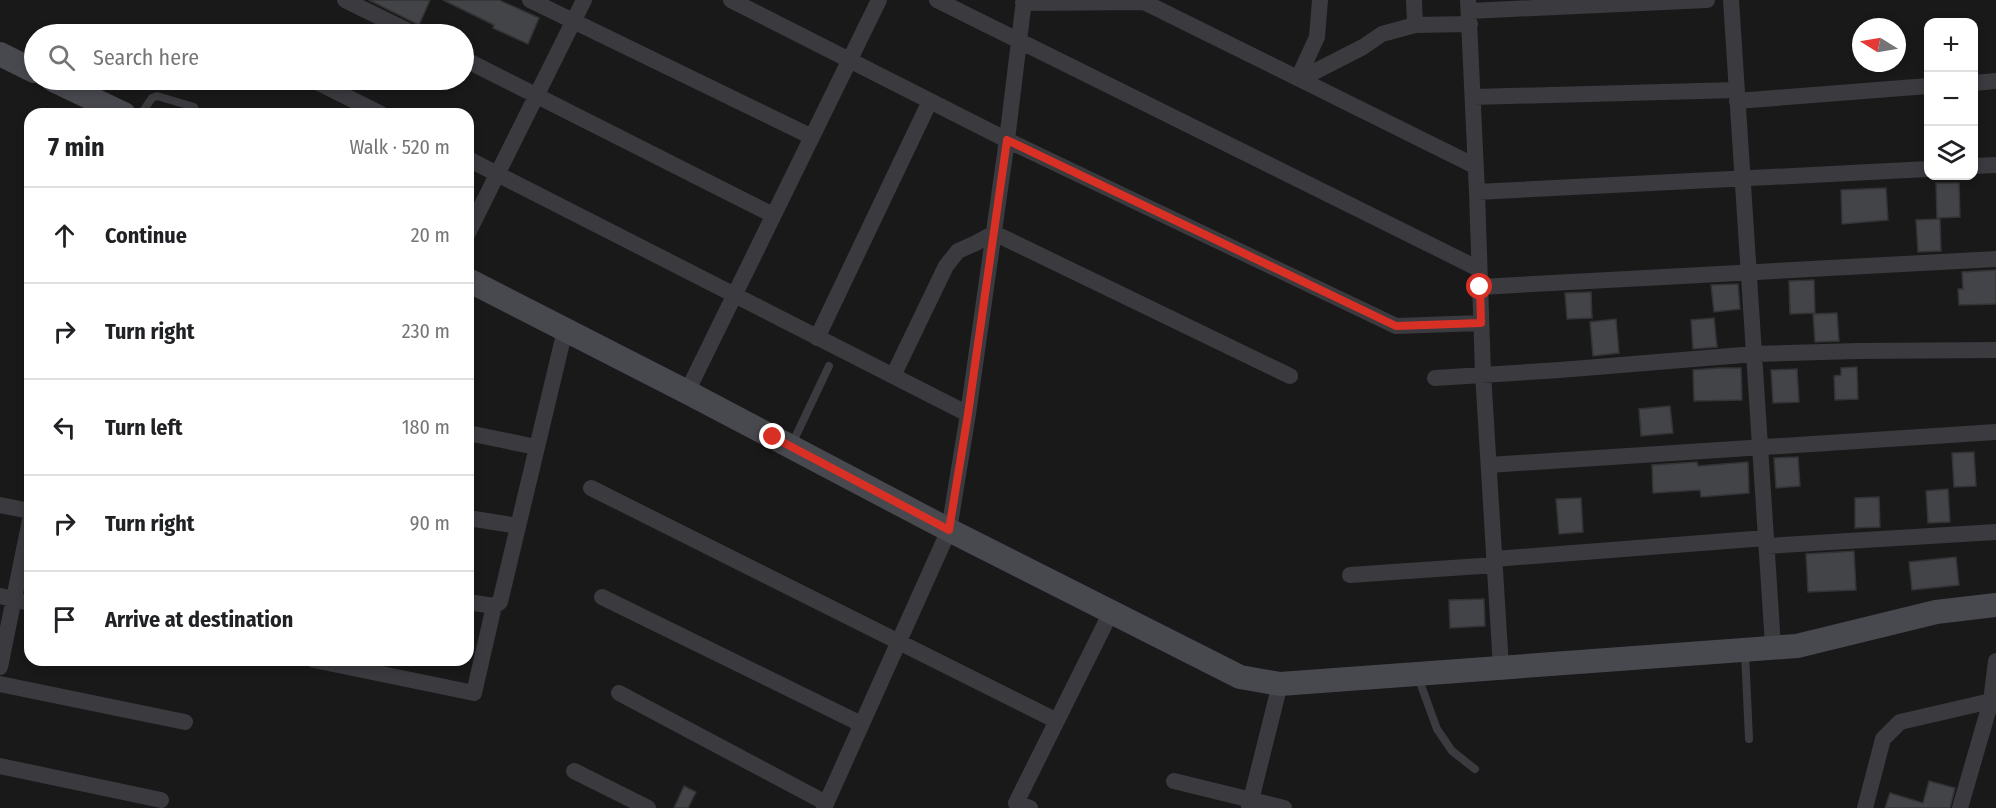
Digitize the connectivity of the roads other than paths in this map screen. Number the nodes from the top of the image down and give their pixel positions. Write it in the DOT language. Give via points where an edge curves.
graph roads {
  1 [pos="345,0"];
  2 [pos="530,0"];
  3 [pos="584,0"];
  4 [pos="731,0"];
  5 [pos="879,0"];
  6 [pos="937,0"];
  7 [pos="1320,0"];
  8 [pos="1414,0"];
  9 [pos="1707,0"];
  10 [pos="1731,0"];
  11 [pos="1024,1"];
  12 [pos="1144,1"];
  13 [pos="1469,12"];
  14 [pos="573,21"];
  15 [pos="394,24"];
  16 [pos="1415,25"];
  17 [pos="1019,40"];
  18 [pos="0,54"];
  19 [pos="849,61"];
  20 [pos="474,64"];
  21 [pos="24,66"];
  22 [pos="1300,73"];
  23 [pos="1996,81"];
  24 [pos="1978,83"];
  25 [pos="1924,86"];
  26 [pos="74,90"];
  27 [pos="333,90"];
  28 [pos="1737,95"];
  29 [pos="536,96"];
  30 [pos="1473,97"];
  31 [pos="930,101"];
  32 [pos="111,108"];
  33 [pos="145,108"];
  34 [pos="194,108"];
  35 [pos="369,108"];
  36 [pos="812,137"];
  37 [pos="1007,140"];
  38 [pos="474,162"];
  39 [pos="1996,165"];
  40 [pos="1475,166"];
  41 [pos="1978,166"];
  42 [pos="1924,169"];
  43 [pos="497,174"];
  44 [pos="1744,178"];
  45 [pos="1477,192"];
  46 [pos="773,215"];
  47 [pos="474,221"];
  48 [pos="994,233"];
  49 [pos="1996,259"];
  50 [pos="1479,268"];
  51 [pos="1750,272"];
  52 [pos="474,283"];
  53 [pos="1480,287"];
  54 [pos="734,296"];
  55 [pos="1481,323"];
  56 [pos="565,330"];
  57 [pos="818,338"];
  58 [pos="1996,350"];
  59 [pos="1755,354"];
  60 [pos="829,366"];
  61 [pos="1483,373"];
  62 [pos="893,376"];
  63 [pos="1290,376"];
  64 [pos="1435,378"];
  65 [pos="687,392"];
  66 [pos="968,414"];
  67 [pos="1996,432"];
  68 [pos="474,435"];
  69 [pos="536,447"];
  70 [pos="791,447"];
  71 [pos="1761,448"];
  72 [pos="1489,465"];
  73 [pos="591,488"];
  74 [pos="0,505"];
  75 [pos="24,510"];
  76 [pos="474,519"];
  77 [pos="518,526"];
  78 [pos="949,530"];
  79 [pos="1996,532"];
  80 [pos="1767,542"];
  81 [pos="24,552"];
  82 [pos="1495,562"];
  83 [pos="1350,575"];
  84 [pos="602,597"];
  85 [pos="15,600"];
  86 [pos="474,603"];
  87 [pos="1996,605"];
  88 [pos="494,606"];
  89 [pos="1111,612"];
  90 [pos="899,641"];
  91 [pos="1773,646"];
  92 [pos="1745,649"];
  93 [pos="1996,661"];
  94 [pos="343,666"];
  95 [pos="0,667"];
  96 [pos="1501,668"];
  97 [pos="1417,674"];
  98 [pos="0,684"];
  99 [pos="1280,684"];
  100 [pos="619,693"];
  101 [pos="1991,701"];
  102 [pos="1058,721"];
  103 [pos="1991,721"];
  104 [pos="186,722"];
  105 [pos="861,724"];
  106 [pos="1749,739"];
  107 [pos="0,766"];
  108 [pos="1475,769"];
  109 [pos="574,771"];
  110 [pos="1174,781"];
  111 [pos="161,800"];
  112 [pos="1250,804"];
  113 [pos="825,806"];
  114 [pos="648,808"];
  115 [pos="1030,808"];
  116 [pos="1284,808"];
  117 [pos="1865,808"];
  118 [pos="1960,808"];
  1 -- 15 [label="street"];
  2 -- 14 [label="street"];
  3 -- 14 [label="street"];
  4 -- 19 [label="street"];
  5 -- 19 [label="street"];
  6 -- 17 [label="street"];
  7 -- 22 [label="street" via="1317,37"];
  8 -- 16 [label="street"];
  9 -- 13 [label="street"];
  10 -- 28 [label="street"];
  11 -- 12 [label="street"];
  11 -- 17 [label="street"];
  12 -- 22 [label="street"];
  13 -- 16 [label="street"];
  13 -- 30 [label="street"];
  14 -- 29 [label="street"];
  14 -- 36 [label="street"];
  16 -- 22 [label="street" via="1382,34 1314,72"];
  17 -- 37 [label="street"];
  17 -- 50 [label="street"];
  18 -- 21 [label="main road"];
  19 -- 31 [label="street"];
  19 -- 36 [label="street"];
  20 -- 29 [label="street"];
  22 -- 40 [label="street"];
  23 -- 24 [label="street"];
  25 -- 28 [label="street"];
  26 -- 32 [label="main road"];
  27 -- 35 [label="street"];
  28 -- 30 [label="street"];
  28 -- 44 [label="street"];
  29 -- 43 [label="street"];
  29 -- 46 [label="street"];
  30 -- 40 [label="street"];
  31 -- 37 [label="street"];
  31 -- 57 [label="street"];
  33 -- 34 [label="lane" via="157,96"];
  36 -- 46 [label="street"];
  37 -- 48 [label="street"];
  37 -- 55 [label="street" via="1396,326"];
  38 -- 43 [label="street"];
  39 -- 41 [label="street"];
  40 -- 45 [label="street"];
  42 -- 44 [label="street"];
  43 -- 47 [label="street"];
  43 -- 54 [label="street"];
  44 -- 45 [label="street"];
  44 -- 51 [label="street"];
  45 -- 50 [label="street"];
  46 -- 54 [label="street"];
  48 -- 62 [label="street" via="958,251 946,266"];
  48 -- 63 [label="street"];
  48 -- 66 [label="street"];
  49 -- 51 [label="street"];
  50 -- 53 [label="street"];
  51 -- 53 [label="street"];
  51 -- 59 [label="street"];
  52 -- 56 [label="main road"];
  53 -- 55 [label="street"];
  54 -- 57 [label="street"];
  54 -- 65 [label="street"];
  55 -- 61 [label="street"];
  56 -- 65 [label="main road"];
  56 -- 69 [label="street"];
  57 -- 62 [label="street"];
  58 -- 59 [label="street"];
  59 -- 61 [label="street"];
  59 -- 71 [label="street"];
  60 -- 70 [label="lane"];
  61 -- 64 [label="street"];
  61 -- 72 [label="street"];
  62 -- 66 [label="street"];
  65 -- 70 [label="main road"];
  66 -- 78 [label="street"];
  67 -- 71 [label="street"];
  68 -- 69 [label="street"];
  69 -- 77 [label="street"];
  70 -- 78 [label="main road"];
  71 -- 72 [label="street"];
  71 -- 80 [label="street"];
  72 -- 82 [label="street"];
  73 -- 90 [label="street"];
  74 -- 75 [label="street"];
  76 -- 77 [label="street"];
  77 -- 88 [label="street" via="502,598"];
  78 -- 89 [label="main road"];
  78 -- 90 [label="street"];
  79 -- 80 [label="street"];
  80 -- 82 [label="street"];
  80 -- 91 [label="street"];
  81 -- 85 [label="street"];
  82 -- 83 [label="street"];
  82 -- 96 [label="street"];
  84 -- 105 [label="street"];
  85 -- 95 [label="street"];
  86 -- 88 [label="street"];
  87 -- 91 [label="main road" via="1936,612 1797,646"];
  88 -- 94 [label="street" via="474,693"];
  89 -- 99 [label="main road" via="1240,677"];
  89 -- 102 [label="street"];
  90 -- 102 [label="street"];
  90 -- 105 [label="street"];
  91 -- 92 [label="main road"];
  92 -- 96 [label="main road"];
  92 -- 106 [label="lane"];
  93 -- 101 [label="street"];
  96 -- 97 [label="main road"];
  97 -- 99 [label="main road"];
  97 -- 108 [label="lane" via="1437,729 1452,752"];
  98 -- 104 [label="street"];
  99 -- 112 [label="street"];
  100 -- 113 [label="street"];
  101 -- 103 [label="street"];
  101 -- 117 [label="street" via="1900,722 1883,739"];
  102 -- 115 [label="street" via="1016,803"];
  103 -- 118 [label="street"];
  105 -- 113 [label="street"];
  107 -- 111 [label="street"];
  109 -- 114 [label="street"];
  110 -- 112 [label="street"];
  112 -- 116 [label="street"];
}
